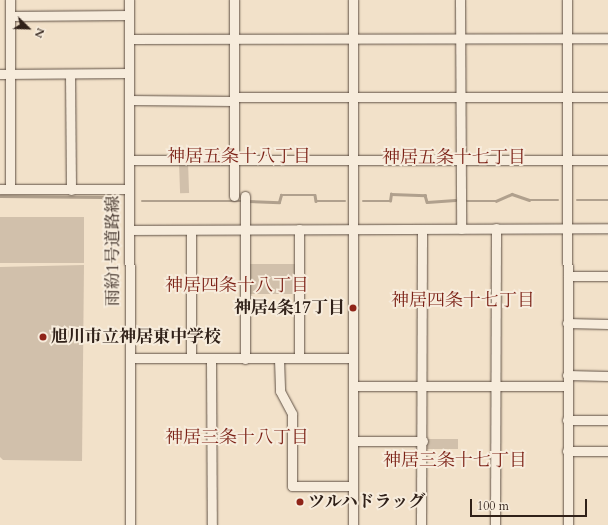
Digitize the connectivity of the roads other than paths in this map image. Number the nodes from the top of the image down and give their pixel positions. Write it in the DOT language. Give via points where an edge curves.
graph roads {
  1 [pos="10,0"];
  2 [pos="129,0"];
  3 [pos="234,0"];
  4 [pos="353,0"];
  5 [pos="460,0"];
  6 [pos="567,0"];
  7 [pos="129,15"];
  8 [pos="10,16"];
  9 [pos="234,38"];
  10 [pos="353,38"];
  11 [pos="461,38"];
  12 [pos="567,38"];
  13 [pos="608,38"];
  14 [pos="129,39"];
  15 [pos="0,74"];
  16 [pos="10,74"];
  17 [pos="70,74"];
  18 [pos="129,74"];
  19 [pos="353,97"];
  20 [pos="460,97"];
  21 [pos="608,97"];
  22 [pos="567,98"];
  23 [pos="234,99"];
  24 [pos="129,100"];
  25 [pos="129,160"];
  26 [pos="353,160"];
  27 [pos="567,160"];
  28 [pos="608,160"];
  29 [pos="234,161"];
  30 [pos="461,161"];
  31 [pos="0,189"];
  32 [pos="10,189"];
  33 [pos="129,189"];
  34 [pos="71,190"];
  35 [pos="234,196"];
  36 [pos="245,196"];
  37 [pos="353,228"];
  38 [pos="461,228"];
  39 [pos="496,228"];
  40 [pos="608,228"];
  41 [pos="245,229"];
  42 [pos="299,229"];
  43 [pos="422,229"];
  44 [pos="567,229"];
  45 [pos="129,230"];
  46 [pos="191,230"];
  47 [pos="568,276"];
  48 [pos="608,276"];
  49 [pos="567,324"];
  50 [pos="608,324"];
  51 [pos="130,358"];
  52 [pos="191,358"];
  53 [pos="211,358"];
  54 [pos="279,358"];
  55 [pos="299,358"];
  56 [pos="353,358"];
  57 [pos="245,359"];
  58 [pos="567,375"];
  59 [pos="608,376"];
  60 [pos="353,386"];
  61 [pos="496,386"];
  62 [pos="567,386"];
  63 [pos="423,387"];
  64 [pos="567,420"];
  65 [pos="608,420"];
  66 [pos="353,441"];
  67 [pos="423,441"];
  68 [pos="567,451"];
  69 [pos="608,451"];
  70 [pos="354,486"];
  71 [pos="130,525"];
  72 [pos="212,525"];
  73 [pos="354,525"];
  74 [pos="421,525"];
  75 [pos="495,525"];
  76 [pos="568,525"];
  1 -- 8 [label="street"];
  2 -- 7 [label="street, 雨紛1号道路線"];
  3 -- 9 [label="street"];
  4 -- 10 [label="street"];
  5 -- 11 [label="street"];
  6 -- 12 [label="street"];
  7 -- 8 [label="street"];
  7 -- 14 [label="street, 雨紛1号道路線"];
  8 -- 16 [label="street"];
  9 -- 10 [label="street"];
  9 -- 14 [label="street"];
  9 -- 23 [label="street"];
  10 -- 11 [label="street"];
  10 -- 19 [label="street"];
  11 -- 12 [label="street"];
  11 -- 20 [label="street"];
  12 -- 13 [label="street"];
  12 -- 22 [label="street"];
  14 -- 18 [label="street, 雨紛1号道路線"];
  15 -- 16 [label="street"];
  16 -- 17 [label="street"];
  16 -- 32 [label="street"];
  17 -- 18 [label="street"];
  17 -- 34 [label="street"];
  18 -- 24 [label="street, 雨紛1号道路線"];
  19 -- 20 [label="street"];
  19 -- 23 [label="street"];
  19 -- 26 [label="street"];
  20 -- 22 [label="street"];
  20 -- 30 [label="street"];
  21 -- 22 [label="street"];
  22 -- 27 [label="street"];
  23 -- 24 [label="street"];
  23 -- 29 [label="street"];
  24 -- 25 [label="street, 雨紛1号道路線"];
  25 -- 29 [label="street"];
  25 -- 33 [label="street, 雨紛1号道路線"];
  26 -- 29 [label="street"];
  26 -- 30 [label="street"];
  26 -- 37 [label="street"];
  27 -- 28 [label="street"];
  27 -- 30 [label="street"];
  27 -- 44 [label="street"];
  29 -- 35 [label="street"];
  30 -- 38 [label="street"];
  31 -- 32 [label="street"];
  32 -- 34 [label="street"];
  33 -- 34 [label="street"];
  33 -- 45 [label="street, 雨紛1号道路線"];
  36 -- 41 [label="street"];
  37 -- 42 [label="street"];
  37 -- 43 [label="street"];
  37 -- 56 [label="street"];
  38 -- 39 [label="street"];
  38 -- 43 [label="street"];
  39 -- 44 [label="street"];
  39 -- 61 [label="street"];
  40 -- 44 [label="street"];
  41 -- 42 [label="street"];
  41 -- 46 [label="street"];
  41 -- 57 [label="street"];
  42 -- 55 [label="street"];
  43 -- 63 [label="street"];
  44 -- 47 [label="street"];
  45 -- 46 [label="street"];
  45 -- 51 [label="street, 雨紛1号道路線"];
  46 -- 52 [label="street"];
  47 -- 48 [label="street"];
  47 -- 49 [label="street"];
  49 -- 50 [label="street"];
  49 -- 58 [label="street"];
  51 -- 52 [label="street"];
  51 -- 71 [label="street, 雨紛1号道路線"];
  52 -- 53 [label="street"];
  53 -- 57 [label="street"];
  53 -- 72 [label="street"];
  54 -- 55 [label="street"];
  54 -- 57 [label="street"];
  54 -- 70 [label="street" via="280,391 292,414 292,486"];
  55 -- 56 [label="street"];
  56 -- 60 [label="street"];
  58 -- 59 [label="street"];
  58 -- 62 [label="street"];
  60 -- 63 [label="street"];
  60 -- 66 [label="street"];
  61 -- 62 [label="street"];
  61 -- 63 [label="street"];
  61 -- 75 [label="street"];
  62 -- 64 [label="street"];
  63 -- 67 [label="street"];
  64 -- 65 [label="street"];
  64 -- 68 [label="street"];
  66 -- 67 [label="street"];
  66 -- 70 [label="street"];
  67 -- 74 [label="street"];
  68 -- 69 [label="street"];
  68 -- 76 [label="street"];
  70 -- 73 [label="street"];
}
